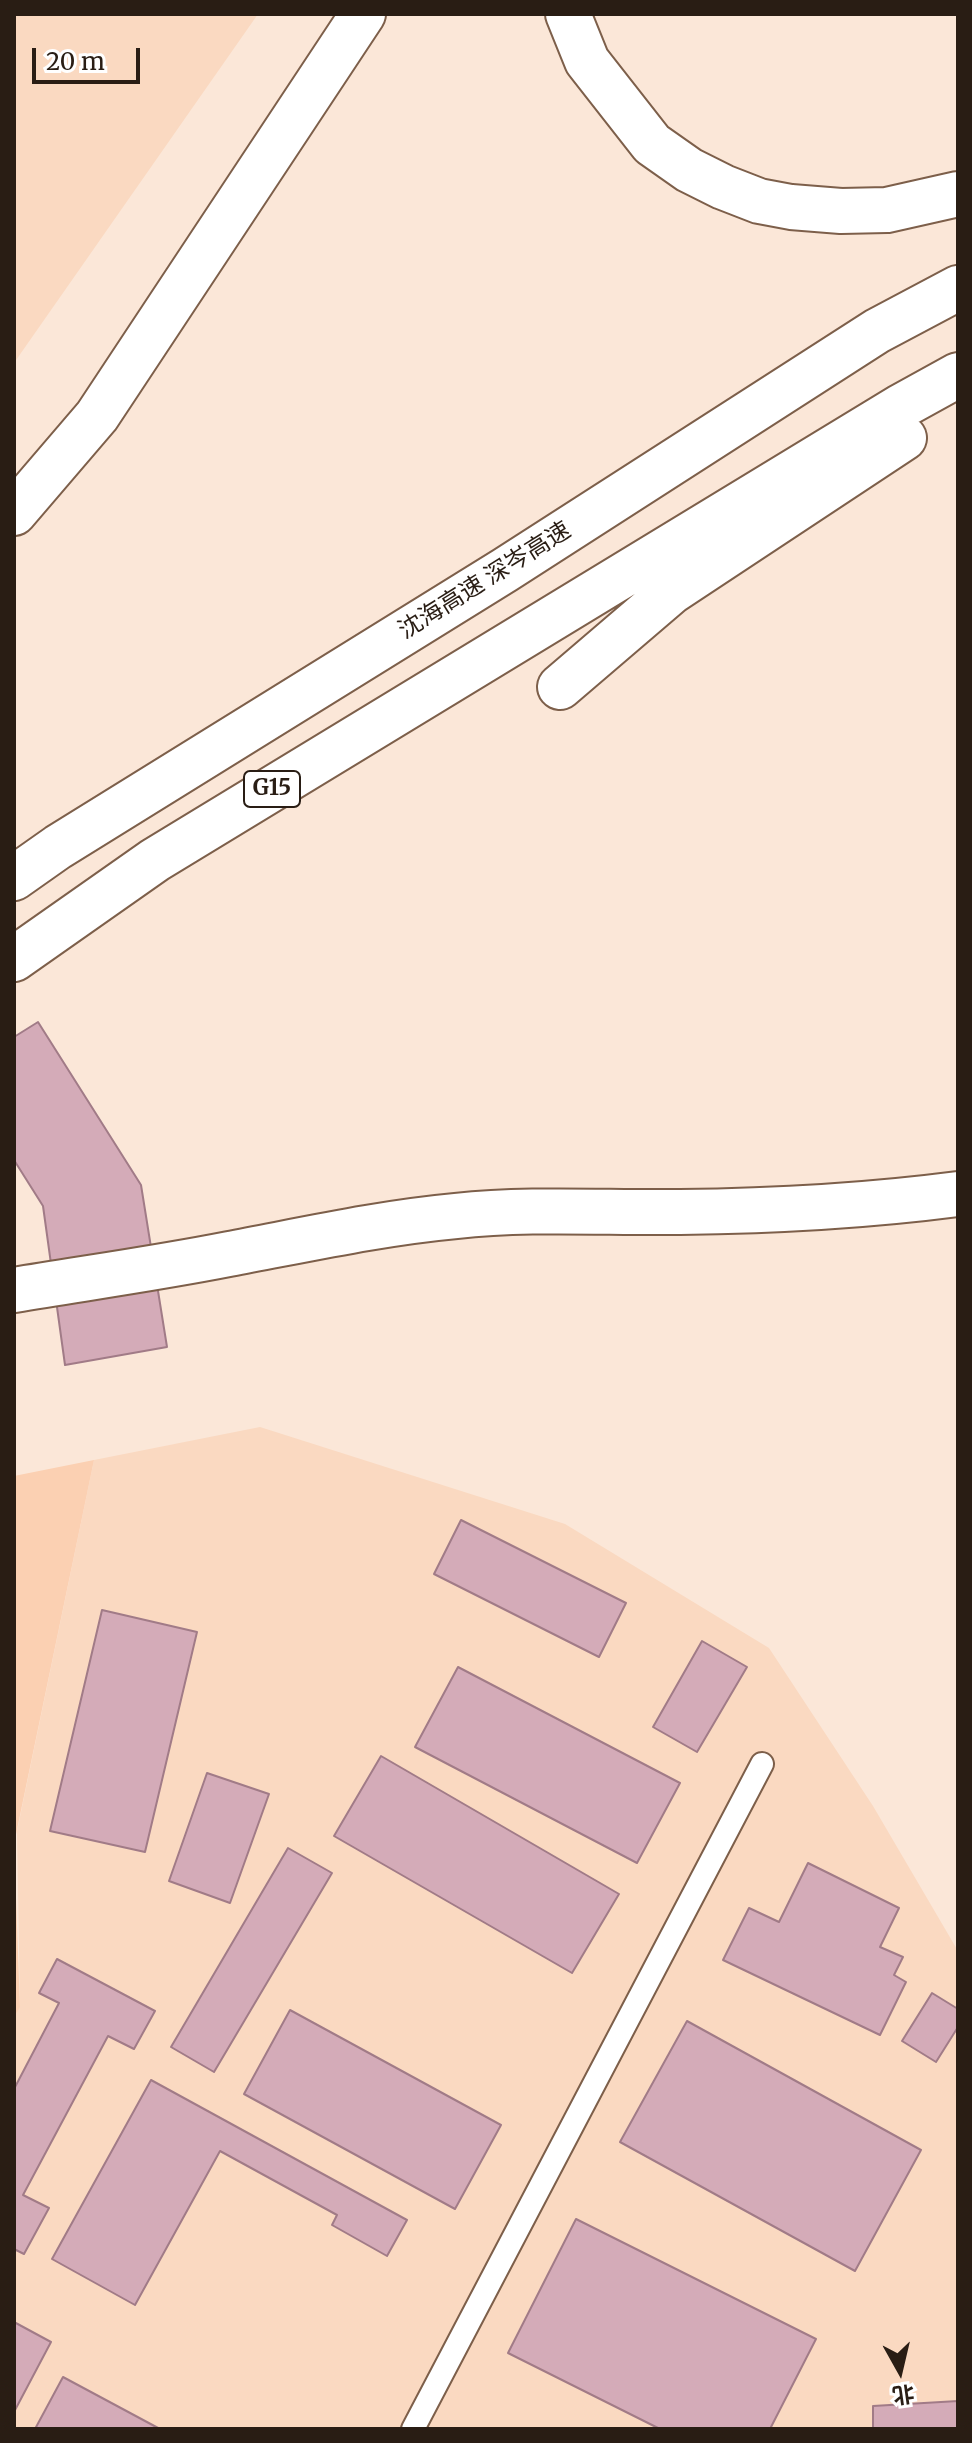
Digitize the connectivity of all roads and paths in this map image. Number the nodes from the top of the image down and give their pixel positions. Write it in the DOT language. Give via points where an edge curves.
graph roads {
  1 [pos="363,14"];
  2 [pos="568,14"];
  3 [pos="958,194"];
  4 [pos="958,288"];
  5 [pos="958,375"];
  6 [pos="958,408"];
  7 [pos="14,513"];
  8 [pos="549,658"];
  9 [pos="14,878"];
  10 [pos="14,959"];
  11 [pos="958,1194"];
  12 [pos="14,1290"];
  13 [pos="762,1764"];
  14 [pos="413,2429"];
  1 -- 7 [label="highway" via="97,416"];
  2 -- 3 [label="highway" via="587,61 629,117 652,144 689,170 759,201 791,207 887,210"];
  4 -- 9 [label="highway, 沈海高速 深岑高速 / G15" via="877,331"];
  5 -- 8 [label="highway, G15" via="900,407"];
  6 -- 8 [label="highway" via="671,592"];
  8 -- 10 [label="highway, G15" via="155,860"];
  11 -- 12 [label="highway" via="872,1205 457,1215"];
  13 -- 14 [label="lane"];
}
